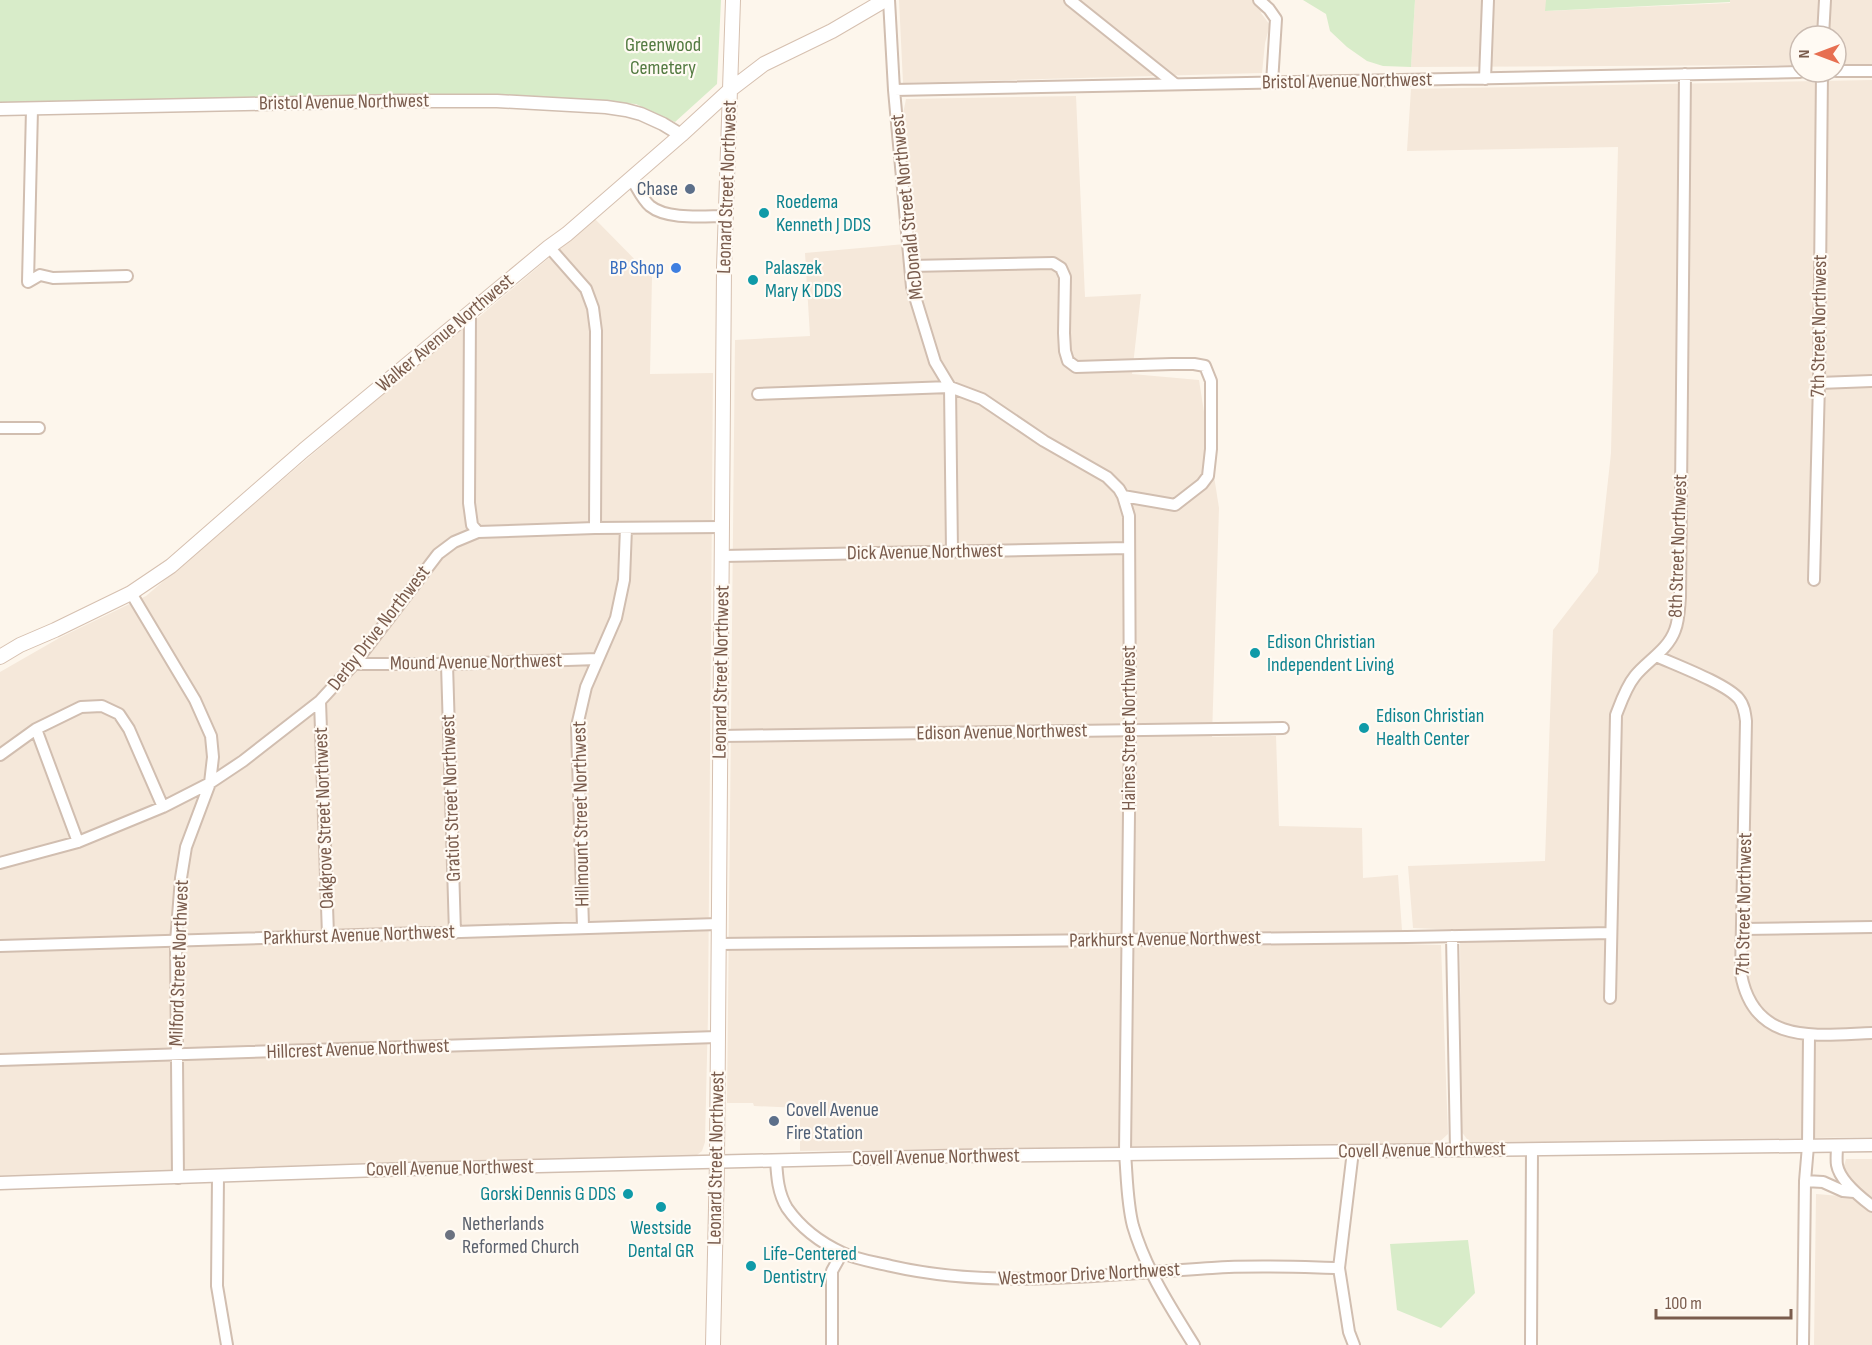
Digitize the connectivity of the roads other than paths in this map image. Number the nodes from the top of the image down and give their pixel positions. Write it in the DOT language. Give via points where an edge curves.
graph roads {
  1 [pos="733,0"];
  2 [pos="887,0"];
  3 [pos="1070,0"];
  4 [pos="1259,0"];
  5 [pos="1488,0"];
  6 [pos="1825,0"];
  7 [pos="1824,24"];
  8 [pos="1872,70"];
  9 [pos="1848,71"];
  10 [pos="1788,72"];
  11 [pos="1685,74"];
  12 [pos="1485,79"];
  13 [pos="1272,83"];
  14 [pos="1175,84"];
  15 [pos="1822,84"];
  16 [pos="730,90"];
  17 [pos="894,90"];
  18 [pos="32,109"];
  19 [pos="0,110"];
  20 [pos="681,135"];
  21 [pos="631,178"];
  22 [pos="725,216"];
  23 [pos="549,247"];
  24 [pos="910,266"];
  25 [pos="127,276"];
  26 [pos="470,312"];
  27 [pos="1872,381"];
  28 [pos="1819,383"];
  29 [pos="950,387"];
  30 [pos="758,394"];
  31 [pos="0,428"];
  32 [pos="39,428"];
  33 [pos="1123,496"];
  34 [pos="723,527"];
  35 [pos="595,528"];
  36 [pos="626,528"];
  37 [pos="478,532"];
  38 [pos="1128,548"];
  39 [pos="952,552"];
  40 [pos="722,556"];
  41 [pos="1814,580"];
  42 [pos="131,593"];
  43 [pos="1656,656"];
  44 [pos="0,657"];
  45 [pos="597,659"];
  46 [pos="354,664"];
  47 [pos="447,664"];
  48 [pos="320,701"];
  49 [pos="1283,728"];
  50 [pos="36,729"];
  51 [pos="1130,729"];
  52 [pos="720,736"];
  53 [pos="0,755"];
  54 [pos="210,783"];
  55 [pos="163,807"];
  56 [pos="78,842"];
  57 [pos="0,862"];
  58 [pos="718,924"];
  59 [pos="583,927"];
  60 [pos="1872,927"];
  61 [pos="1743,929"];
  62 [pos="455,933"];
  63 [pos="1611,933"];
  64 [pos="328,935"];
  65 [pos="1452,936"];
  66 [pos="1127,939"];
  67 [pos="176,942"];
  68 [pos="718,944"];
  69 [pos="0,946"];
  70 [pos="1610,998"];
  71 [pos="1872,1034"];
  72 [pos="1809,1035"];
  73 [pos="717,1038"];
  74 [pos="176,1055"];
  75 [pos="0,1060"];
  76 [pos="1872,1145"];
  77 [pos="1808,1146"];
  78 [pos="1837,1146"];
  79 [pos="1456,1149"];
  80 [pos="1532,1149"];
  81 [pos="1353,1151"];
  82 [pos="1125,1153"];
  83 [pos="776,1160"];
  84 [pos="717,1162"];
  85 [pos="218,1176"];
  86 [pos="178,1178"];
  87 [pos="1805,1181"];
  88 [pos="0,1183"];
  89 [pos="1854,1192"];
  90 [pos="1872,1206"];
  91 [pos="842,1253"];
  92 [pos="1339,1268"];
  93 [pos="1152,1272"];
  94 [pos="227,1345"];
  95 [pos="713,1345"];
  96 [pos="832,1345"];
  97 [pos="1194,1345"];
  98 [pos="1354,1345"];
  99 [pos="1531,1345"];
  100 [pos="1803,1345"];
  1 -- 16 [label="main road, Leonard Street Northwest"];
  2 -- 16 [label="main road, Walker Avenue Northwest" via="832,32 764,64"];
  2 -- 17 [label="street, McDonald Street Northwest"];
  3 -- 14 [label="street"];
  4 -- 13 [label="street" via="1276,19"];
  5 -- 12 [label="street"];
  6 -- 7 [label="street"];
  8 -- 9 [label="street"];
  10 -- 11 [label="street, Bristol Avenue Northwest"];
  11 -- 12 [label="street, Bristol Avenue Northwest"];
  11 -- 43 [label="street, 8th Street Northwest" via="1680,597 1675,630"];
  12 -- 13 [label="street, Bristol Avenue Northwest"];
  13 -- 14 [label="street, Bristol Avenue Northwest"];
  14 -- 17 [label="street, Bristol Avenue Northwest"];
  15 -- 28 [label="street, 7th Street Northwest"];
  16 -- 20 [label="main road, Walker Avenue Northwest"];
  16 -- 22 [label="main road, Leonard Street Northwest"];
  17 -- 24 [label="street, McDonald Street Northwest"];
  18 -- 19 [label="street, Bristol Avenue Northwest"];
  18 -- 20 [label="street, Bristol Avenue Northwest" via="497,101 626,110"];
  18 -- 25 [label="street" via="28,282 40,275"];
  20 -- 21 [label="main road, Walker Avenue Northwest"];
  21 -- 22 [label="street" via="658,212"];
  21 -- 23 [label="main road, Walker Avenue Northwest"];
  22 -- 34 [label="main road, Leonard Street Northwest"];
  23 -- 26 [label="main road, Walker Avenue Northwest"];
  23 -- 35 [label="street" via="586,289 593,308"];
  24 -- 29 [label="street, McDonald Street Northwest" via="914,297 935,362"];
  24 -- 33 [label="street" via="1053,263 1065,277 1065,351 1068,361 1076,367 1205,366 1211,381 1208,476 1175,505"];
  26 -- 37 [label="street" via="469,503 472,525"];
  26 -- 42 [label="main road, Walker Avenue Northwest" via="171,566"];
  27 -- 28 [label="street"];
  28 -- 41 [label="street, 7th Street Northwest"];
  29 -- 30 [label="street"];
  29 -- 33 [label="street" via="982,399 1107,477"];
  29 -- 39 [label="street, McDonald Street Northwest"];
  31 -- 32 [label="street"];
  33 -- 38 [label="street, Haines Street Northwest" via="1129,516"];
  34 -- 36 [label="street, Derby Drive Northwest"];
  34 -- 40 [label="main road, Leonard Street Northwest"];
  35 -- 36 [label="street, Derby Drive Northwest"];
  35 -- 37 [label="street, Derby Drive Northwest"];
  36 -- 45 [label="street, Hillmount Street Northwest" via="624,580 616,618"];
  37 -- 46 [label="street, Derby Drive Northwest" via="438,554"];
  38 -- 39 [label="street, Dick Avenue Northwest"];
  38 -- 51 [label="street, Haines Street Northwest"];
  39 -- 40 [label="street, Dick Avenue Northwest"];
  40 -- 52 [label="main road, Leonard Street Northwest"];
  42 -- 44 [label="main road, Walker Avenue Northwest"];
  42 -- 54 [label="street, Milford Street Northwest" via="204,718 213,757"];
  43 -- 61 [label="street, 7th Street Northwest" via="1731,690 1744,709"];
  43 -- 63 [label="street, 8th Street Northwest" via="1635,676 1616,715"];
  45 -- 47 [label="street, Mound Avenue Northwest"];
  45 -- 59 [label="street, Hillmount Street Northwest" via="579,708 577,726"];
  46 -- 47 [label="street, Mound Avenue Northwest"];
  46 -- 48 [label="street, Derby Drive Northwest"];
  47 -- 62 [label="street, Gratiot Street Northwest"];
  48 -- 54 [label="street, Derby Drive Northwest"];
  48 -- 64 [label="street, Oakgrove Street Northwest"];
  49 -- 51 [label="street, Edison Avenue Northwest"];
  50 -- 53 [label="street"];
  50 -- 55 [label="street" via="81,707 102,706 119,714"];
  50 -- 56 [label="street"];
  51 -- 52 [label="street, Edison Avenue Northwest"];
  51 -- 66 [label="street, Haines Street Northwest"];
  52 -- 58 [label="main road, Leonard Street Northwest"];
  54 -- 55 [label="street, Derby Drive Northwest"];
  54 -- 67 [label="street, Milford Street Northwest" via="186,847"];
  55 -- 56 [label="street, Derby Drive Northwest"];
  56 -- 57 [label="street, Derby Drive Northwest"];
  58 -- 59 [label="street, Parkhurst Avenue Northwest"];
  58 -- 68 [label="main road, Leonard Street Northwest"];
  59 -- 62 [label="street, Parkhurst Avenue Northwest"];
  60 -- 61 [label="street"];
  61 -- 72 [label="street, 7th Street Northwest" via="1741,974 1751,1005 1762,1019 1779,1028"];
  62 -- 64 [label="street, Parkhurst Avenue Northwest"];
  63 -- 65 [label="street, Parkhurst Avenue Northwest"];
  63 -- 70 [label="street, 8th Street Northwest"];
  64 -- 67 [label="street, Parkhurst Avenue Northwest"];
  65 -- 66 [label="street, Parkhurst Avenue Northwest"];
  65 -- 79 [label="street"];
  66 -- 68 [label="street, Parkhurst Avenue Northwest"];
  66 -- 82 [label="street, Haines Street Northwest"];
  67 -- 69 [label="street, Parkhurst Avenue Northwest"];
  67 -- 74 [label="street, Milford Street Northwest"];
  68 -- 73 [label="main road, Leonard Street Northwest"];
  71 -- 72 [label="street, 7th Street Northwest"];
  72 -- 77 [label="street"];
  73 -- 74 [label="street, Hillcrest Avenue Northwest"];
  73 -- 84 [label="main road, Leonard Street Northwest"];
  74 -- 75 [label="street, Hillcrest Avenue Northwest"];
  74 -- 86 [label="street, Milford Street Northwest"];
  76 -- 78 [label="street, Covell Avenue Northwest"];
  77 -- 78 [label="street, Covell Avenue Northwest"];
  77 -- 80 [label="street, Covell Avenue Northwest"];
  77 -- 87 [label="street"];
  78 -- 89 [label="street" via="1838,1168"];
  79 -- 80 [label="street, Covell Avenue Northwest"];
  79 -- 81 [label="street, Covell Avenue Northwest"];
  80 -- 99 [label="street"];
  81 -- 82 [label="street, Covell Avenue Northwest"];
  81 -- 92 [label="street"];
  82 -- 83 [label="street, Covell Avenue Northwest"];
  82 -- 93 [label="street, Haines Street Northwest" via="1133,1226"];
  83 -- 84 [label="street, Covell Avenue Northwest"];
  83 -- 91 [label="street, Westmoor Drive Northwest" via="777,1183 787,1207 808,1231"];
  84 -- 85 [label="street, Covell Avenue Northwest"];
  84 -- 95 [label="main road, Leonard Street Northwest"];
  85 -- 86 [label="street, Covell Avenue Northwest"];
  85 -- 94 [label="street" via="217,1286"];
  86 -- 88 [label="street, Covell Avenue Northwest"];
  87 -- 89 [label="street"];
  87 -- 100 [label="street"];
  89 -- 90 [label="street"];
  91 -- 93 [label="street, Westmoor Drive Northwest" via="912,1270 1003,1279"];
  91 -- 96 [label="street" via="832,1271"];
  92 -- 93 [label="street, Westmoor Drive Northwest" via="1216,1267"];
  92 -- 98 [label="street"];
  93 -- 97 [label="street, Haines Street Northwest"];
}
